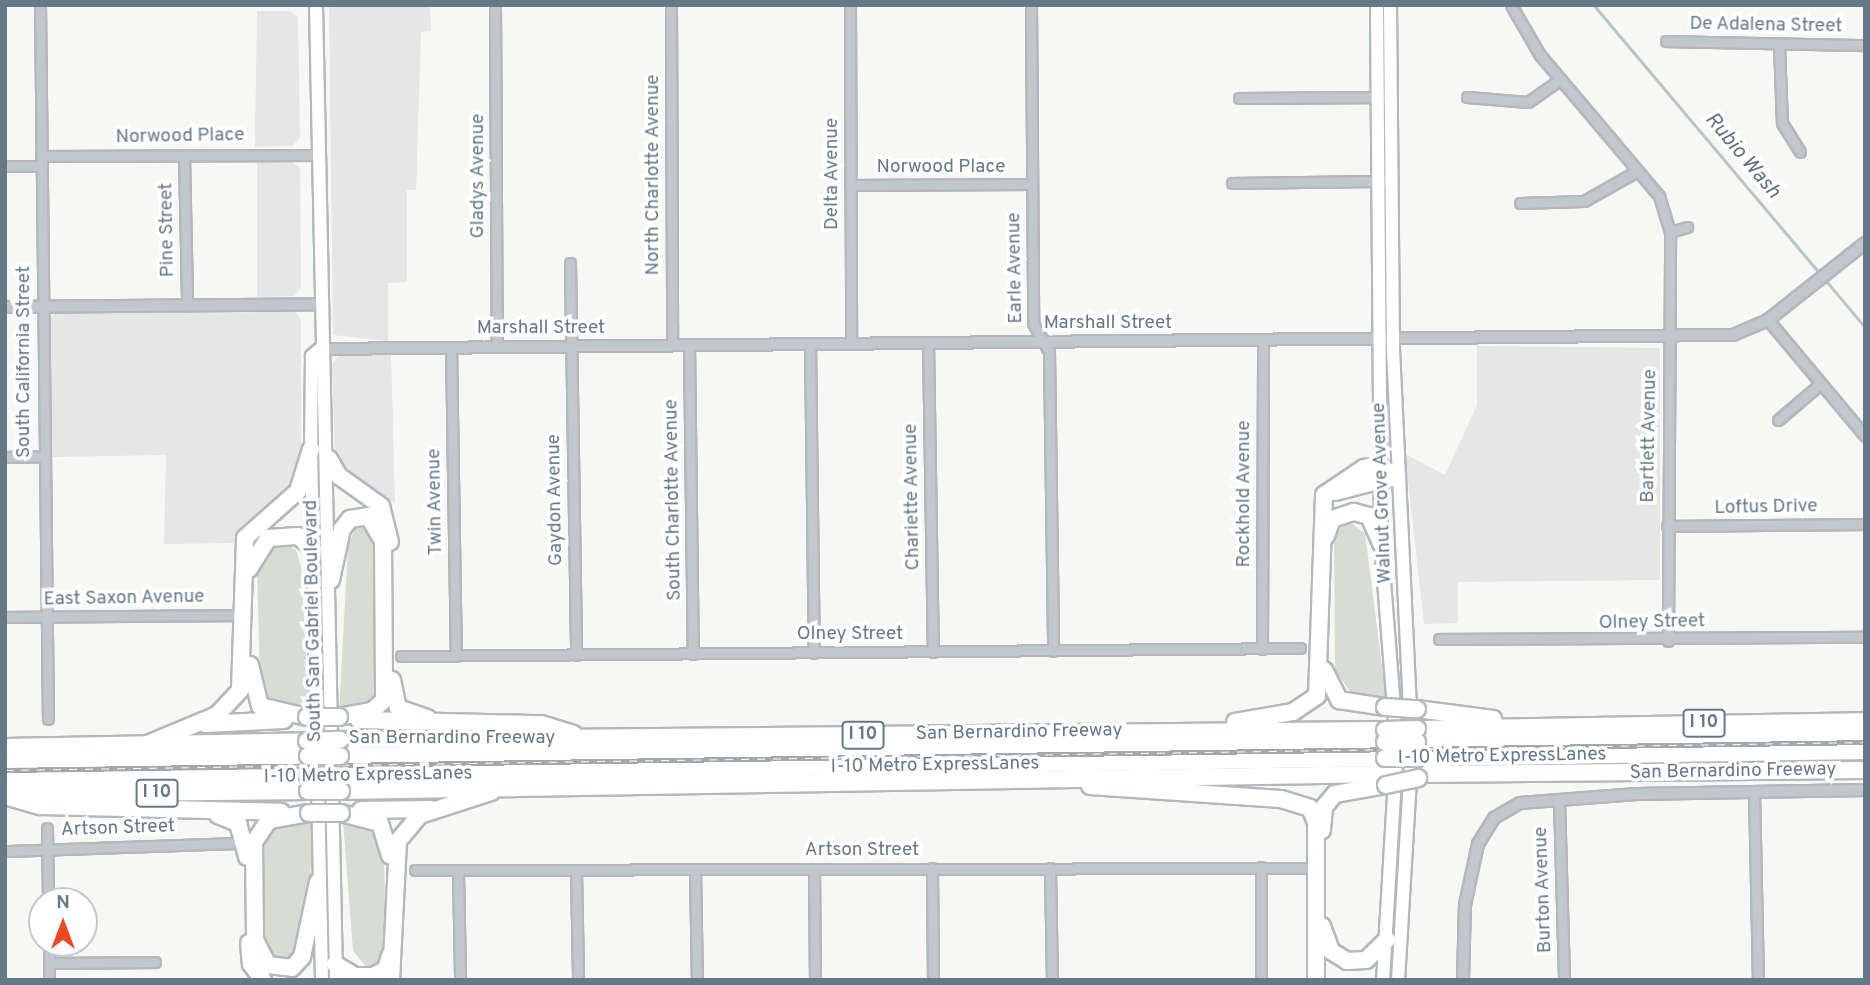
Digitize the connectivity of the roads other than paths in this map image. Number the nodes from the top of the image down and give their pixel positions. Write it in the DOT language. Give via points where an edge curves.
graph roads {
  1 [pos="40,5"];
  2 [pos="316,5"];
  3 [pos="495,5"];
  4 [pos="671,5"];
  5 [pos="850,5"];
  6 [pos="1031,5"];
  7 [pos="1377,5"];
  8 [pos="1390,5"];
  9 [pos="1511,5"];
  10 [pos="1666,41"];
  11 [pos="1865,45"];
  12 [pos="1779,46"];
  13 [pos="1560,80"];
  14 [pos="1377,97"];
  15 [pos="1391,97"];
  16 [pos="1467,97"];
  17 [pos="1239,98"];
  18 [pos="1800,152"];
  19 [pos="184,155"];
  20 [pos="318,155"];
  21 [pos="41,161"];
  22 [pos="5,166"];
  23 [pos="1637,171"];
  24 [pos="1377,181"];
  25 [pos="1391,181"];
  26 [pos="1232,183"];
  27 [pos="1032,184"];
  28 [pos="850,186"];
  29 [pos="1520,203"];
  30 [pos="1687,227"];
  31 [pos="1670,232"];
  32 [pos="1865,243"];
  33 [pos="570,263"];
  34 [pos="187,304"];
  35 [pos="320,304"];
  36 [pos="5,307"];
  37 [pos="42,307"];
  38 [pos="1768,320"];
  39 [pos="1668,336"];
  40 [pos="1386,338"];
  41 [pos="1263,339"];
  42 [pos="928,342"];
  43 [pos="1044,342"];
  44 [pos="810,343"];
  45 [pos="851,343"];
  46 [pos="672,344"];
  47 [pos="689,344"];
  48 [pos="570,345"];
  49 [pos="497,346"];
  50 [pos="451,347"];
  51 [pos="320,349"];
  52 [pos="1819,385"];
  53 [pos="1778,420"];
  54 [pos="1865,436"];
  55 [pos="311,449"];
  56 [pos="44,456"];
  57 [pos="5,457"];
  58 [pos="329,459"];
  59 [pos="1379,466"];
  60 [pos="1397,475"];
  61 [pos="1380,483"];
  62 [pos="1865,524"];
  63 [pos="1667,526"];
  64 [pos="1325,536"];
  65 [pos="1381,543"];
  66 [pos="313,548"];
  67 [pos="331,580"];
  68 [pos="243,615"];
  69 [pos="5,617"];
  70 [pos="45,617"];
  71 [pos="1865,637"];
  72 [pos="1440,639"];
  73 [pos="1668,641"];
  74 [pos="1300,648"];
  75 [pos="1262,649"];
  76 [pos="1053,650"];
  77 [pos="933,652"];
  78 [pos="814,653"];
  79 [pos="576,654"];
  80 [pos="693,654"];
  81 [pos="401,656"];
  82 [pos="456,656"];
  83 [pos="307,717"];
  84 [pos="339,717"];
  85 [pos="427,718"];
  86 [pos="48,719"];
  87 [pos="1865,721"];
  88 [pos="190,725"];
  89 [pos="1544,726"];
  90 [pos="1191,730"];
  91 [pos="1865,735"];
  92 [pos="589,739"];
  93 [pos="143,746"];
  94 [pos="5,747"];
  95 [pos="308,748"];
  96 [pos="340,748"];
  97 [pos="1865,751"];
  98 [pos="1385,758"];
  99 [pos="1419,759"];
  100 [pos="5,760"];
  101 [pos="1865,770"];
  102 [pos="1049,779"];
  103 [pos="5,781"];
  104 [pos="340,783"];
  105 [pos="308,784"];
  106 [pos="497,789"];
  107 [pos="1865,790"];
  108 [pos="1754,792"];
  109 [pos="5,795"];
  110 [pos="1559,799"];
  111 [pos="432,809"];
  112 [pos="209,812"];
  113 [pos="309,813"];
  114 [pos="341,813"];
  115 [pos="47,828"];
  116 [pos="233,843"];
  117 [pos="49,850"];
  118 [pos="5,851"];
  119 [pos="1261,867"];
  120 [pos="932,868"];
  121 [pos="1050,868"];
  122 [pos="1310,868"];
  123 [pos="814,869"];
  124 [pos="415,870"];
  125 [pos="695,870"];
  126 [pos="458,871"];
  127 [pos="576,871"];
  128 [pos="318,882"];
  129 [pos="48,887"];
  130 [pos="1322,926"];
  131 [pos="1387,940"];
  132 [pos="49,957"];
  133 [pos="155,962"];
  134 [pos="49,963"];
  135 [pos="335,972"];
  136 [pos="49,980"];
  137 [pos="263,980"];
  138 [pos="322,980"];
  139 [pos="391,980"];
  140 [pos="460,980"];
  141 [pos="578,980"];
  142 [pos="697,980"];
  143 [pos="815,980"];
  144 [pos="933,980"];
  145 [pos="1052,980"];
  146 [pos="1261,980"];
  147 [pos="1316,980"];
  148 [pos="1322,980"];
  149 [pos="1383,980"];
  150 [pos="1398,980"];
  151 [pos="1463,980"];
  152 [pos="1564,980"];
  153 [pos="1758,980"];
  1 -- 21 [label="street, South California Street"];
  2 -- 20 [label="main road, South San Gabriel Boulevard"];
  3 -- 49 [label="street, Gladys Avenue"];
  4 -- 46 [label="street, North Charlotte Avenue"];
  5 -- 28 [label="street, Delta Avenue"];
  6 -- 27 [label="street, Earle Avenue"];
  7 -- 14 [label="main road, Walnut Grove Avenue"];
  8 -- 15 [label="main road, Walnut Grove Avenue"];
  9 -- 13 [label="street, Bartlett Avenue"];
  10 -- 12 [label="street, De Adalena Street"];
  11 -- 12 [label="street, De Adalena Street"];
  12 -- 18 [label="street" via="1782,123"];
  13 -- 16 [label="street" via="1528,102"];
  13 -- 23 [label="street, Bartlett Avenue"];
  14 -- 15 [label="street"];
  14 -- 17 [label="street"];
  14 -- 24 [label="main road, Walnut Grove Avenue"];
  15 -- 25 [label="main road, Walnut Grove Avenue"];
  19 -- 20 [label="street, Norwood Place"];
  19 -- 21 [label="street, Norwood Place"];
  19 -- 34 [label="street, Pine Street"];
  20 -- 35 [label="main road, South San Gabriel Boulevard"];
  21 -- 22 [label="street, Norwood Place"];
  21 -- 37 [label="street, South California Street"];
  23 -- 29 [label="street" via="1584,201"];
  23 -- 31 [label="street, Bartlett Avenue" via="1659,196"];
  24 -- 25 [label="street"];
  24 -- 26 [label="street"];
  24 -- 40 [label="main road, Walnut Grove Avenue"];
  25 -- 40 [label="main road, Walnut Grove Avenue"];
  27 -- 28 [label="street, Norwood Place"];
  27 -- 43 [label="street, Earle Avenue" via="1034,333"];
  28 -- 45 [label="street, Delta Avenue"];
  30 -- 31 [label="street"];
  31 -- 39 [label="street, Bartlett Avenue"];
  32 -- 38 [label="street, Marshall Street"];
  33 -- 48 [label="street, Gaydon Avenue"];
  34 -- 35 [label="street"];
  34 -- 37 [label="street"];
  35 -- 51 [label="main road, South San Gabriel Boulevard"];
  36 -- 37 [label="street"];
  37 -- 56 [label="street, South California Street"];
  38 -- 39 [label="street, Marshall Street" via="1733,335"];
  38 -- 52 [label="street"];
  39 -- 40 [label="street, Marshall Street"];
  39 -- 63 [label="street, Bartlett Avenue"];
  40 -- 41 [label="street, Marshall Street"];
  40 -- 59 [label="main road, Walnut Grove Avenue"];
  40 -- 60 [label="main road, Walnut Grove Avenue"];
  41 -- 43 [label="street, Marshall Street"];
  41 -- 75 [label="street, Rockhold Avenue"];
  42 -- 43 [label="street, Marshall Street"];
  42 -- 45 [label="street, Marshall Street"];
  42 -- 77 [label="street, Chariette Avenue"];
  43 -- 76 [label="street, Earle Avenue"];
  44 -- 45 [label="street, Marshall Street"];
  44 -- 47 [label="street, Marshall Street"];
  44 -- 78 [label="street"];
  46 -- 47 [label="street, Marshall Street"];
  46 -- 48 [label="street, Marshall Street"];
  47 -- 80 [label="street, South Charlotte Avenue"];
  48 -- 49 [label="street, Marshall Street"];
  48 -- 79 [label="street, Gaydon Avenue"];
  49 -- 50 [label="street, Marshall Street"];
  50 -- 51 [label="street, Marshall Street"];
  50 -- 82 [label="street, Twin Avenue"];
  51 -- 55 [label="main road, South San Gabriel Boulevard" via="312,356"];
  51 -- 58 [label="main road, South San Gabriel Boulevard" via="327,358"];
  52 -- 53 [label="street"];
  52 -- 54 [label="street"];
  55 -- 66 [label="main road, South San Gabriel Boulevard"];
  55 -- 68 [label="highway" via="298,491 245,538"];
  56 -- 57 [label="street"];
  56 -- 70 [label="street, South California Street"];
  58 -- 67 [label="main road, South San Gabriel Boulevard"];
  58 -- 85 [label="highway" via="339,476 385,512 395,700 403,712"];
  59 -- 60 [label="highway"];
  59 -- 61 [label="main road, Walnut Grove Avenue"];
  59 -- 90 [label="highway" via="1340,480 1320,507 1317,696 1293,712"];
  60 -- 61 [label="highway"];
  60 -- 150 [label="main road, Walnut Grove Avenue" via="1412,745"];
  61 -- 64 [label="highway" via="1334,493"];
  61 -- 65 [label="main road, Walnut Grove Avenue"];
  62 -- 63 [label="street, Loftus Drive"];
  63 -- 73 [label="street, Bartlett Avenue"];
  64 -- 65 [label="highway" via="1332,519 1354,512 1369,516"];
  64 -- 89 [label="highway, bridge" via="1327,686 1347,704"];
  65 -- 131 [label="main road, Walnut Grove Avenue" via="1397,745"];
  66 -- 83 [label="highway" via="298,536 268,538 248,568 254,697 270,712"];
  66 -- 128 [label="main road, South San Gabriel Boulevard"];
  67 -- 84 [label="highway" via="342,529 351,519 368,516 383,541 384,700 372,711"];
  67 -- 135 [label="main road, South San Gabriel Boulevard"];
  68 -- 70 [label="street, East Saxon Avenue"];
  68 -- 88 [label="highway" via="240,690 217,715"];
  69 -- 70 [label="street, East Saxon Avenue"];
  70 -- 86 [label="street, South California Street"];
  71 -- 73 [label="street, Olney Street"];
  72 -- 73 [label="street, Olney Street"];
  74 -- 75 [label="street, Olney Street"];
  75 -- 76 [label="street, Olney Street"];
  76 -- 77 [label="street, Olney Street"];
  77 -- 78 [label="street, Olney Street"];
  78 -- 80 [label="street, Olney Street"];
  79 -- 80 [label="street, Olney Street"];
  79 -- 82 [label="street, Olney Street"];
  81 -- 82 [label="street, Olney Street"];
  83 -- 84 [label="highway, bridge"];
  83 -- 88 [label="highway"];
  84 -- 85 [label="highway"];
  85 -- 92 [label="highway" via="541,724"];
  87 -- 89 [label="highway, San Bernardino Freeway / I 10"];
  88 -- 93 [label="highway"];
  89 -- 99 [label="highway, San Bernardino Freeway / I 10"];
  90 -- 92 [label="highway, San Bernardino Freeway / I 10"];
  90 -- 98 [label="highway, San Bernardino Freeway / I 10"];
  91 -- 99 [label="highway, I-10 Metro ExpressLanes"];
  92 -- 96 [label="highway, San Bernardino Freeway / I 10"];
  93 -- 94 [label="highway, San Bernardino Freeway / I 10"];
  93 -- 95 [label="highway, San Bernardino Freeway / I 10"];
  95 -- 96 [label="highway, San Bernardino Freeway / I 10, bridge"];
  95 -- 100 [label="highway, I-10 Metro ExpressLanes"];
  96 -- 98 [label="highway, I-10 Metro ExpressLanes"];
  97 -- 99 [label="highway, I-10 Metro ExpressLanes"];
  98 -- 99 [label="highway, bridge"];
  98 -- 99 [label="highway, I-10 Metro ExpressLanes, bridge"];
  98 -- 99 [label="highway, San Bernardino Freeway / I 10, bridge"];
  98 -- 102 [label="highway, San Bernardino Freeway / I 10"];
  98 -- 104 [label="highway, I-10 Metro ExpressLanes"];
  98 -- 130 [label="highway" via="1324,807"];
  99 -- 101 [label="highway, San Bernardino Freeway / I 10"];
  102 -- 106 [label="highway, San Bernardino Freeway / I 10"];
  102 -- 147 [label="highway" via="1110,789 1281,799 1310,808 1316,822"];
  103 -- 105 [label="highway, I-10 Metro ExpressLanes"];
  104 -- 105 [label="highway, I-10 Metro ExpressLanes, bridge"];
  104 -- 106 [label="highway, San Bernardino Freeway / I 10"];
  105 -- 109 [label="highway, I 10"];
  106 -- 111 [label="highway"];
  107 -- 108 [label="street"];
  108 -- 110 [label="street"];
  108 -- 153 [label="street"];
  109 -- 112 [label="highway" via="41,806"];
  110 -- 151 [label="street" via="1520,803 1484,830 1465,905"];
  110 -- 152 [label="street, Burton Avenue"];
  111 -- 114 [label="highway"];
  111 -- 139 [label="highway" via="398,841"];
  112 -- 113 [label="highway"];
  112 -- 137 [label="highway" via="234,820 243,834 251,964"];
  113 -- 114 [label="highway, bridge"];
  113 -- 128 [label="highway" via="269,820 254,842 255,940 268,965 292,968 302,957"];
  114 -- 135 [label="highway" via="373,819 388,836 390,953 386,969 373,976"];
  115 -- 117 [label="street"];
  116 -- 117 [label="street, Artson Street"];
  117 -- 118 [label="street, Artson Street"];
  117 -- 129 [label="street"];
  119 -- 121 [label="street, Artson Street"];
  119 -- 122 [label="street, Artson Street"];
  119 -- 146 [label="street"];
  120 -- 121 [label="street, Artson Street"];
  120 -- 123 [label="street, Artson Street"];
  120 -- 144 [label="street"];
  121 -- 145 [label="street"];
  123 -- 125 [label="street, Artson Street"];
  123 -- 143 [label="street"];
  124 -- 126 [label="street, Artson Street"];
  125 -- 127 [label="street, Artson Street"];
  125 -- 142 [label="street"];
  126 -- 127 [label="street, Artson Street"];
  126 -- 140 [label="street"];
  127 -- 141 [label="street"];
  128 -- 138 [label="main road, South San Gabriel Boulevard"];
  130 -- 131 [label="highway" via="1331,951 1347,961 1366,960"];
  130 -- 148 [label="highway"];
  131 -- 149 [label="main road, Walnut Grove Avenue"];
  132 -- 134 [label="street"];
  133 -- 134 [label="street"];
  134 -- 136 [label="street"];
}
